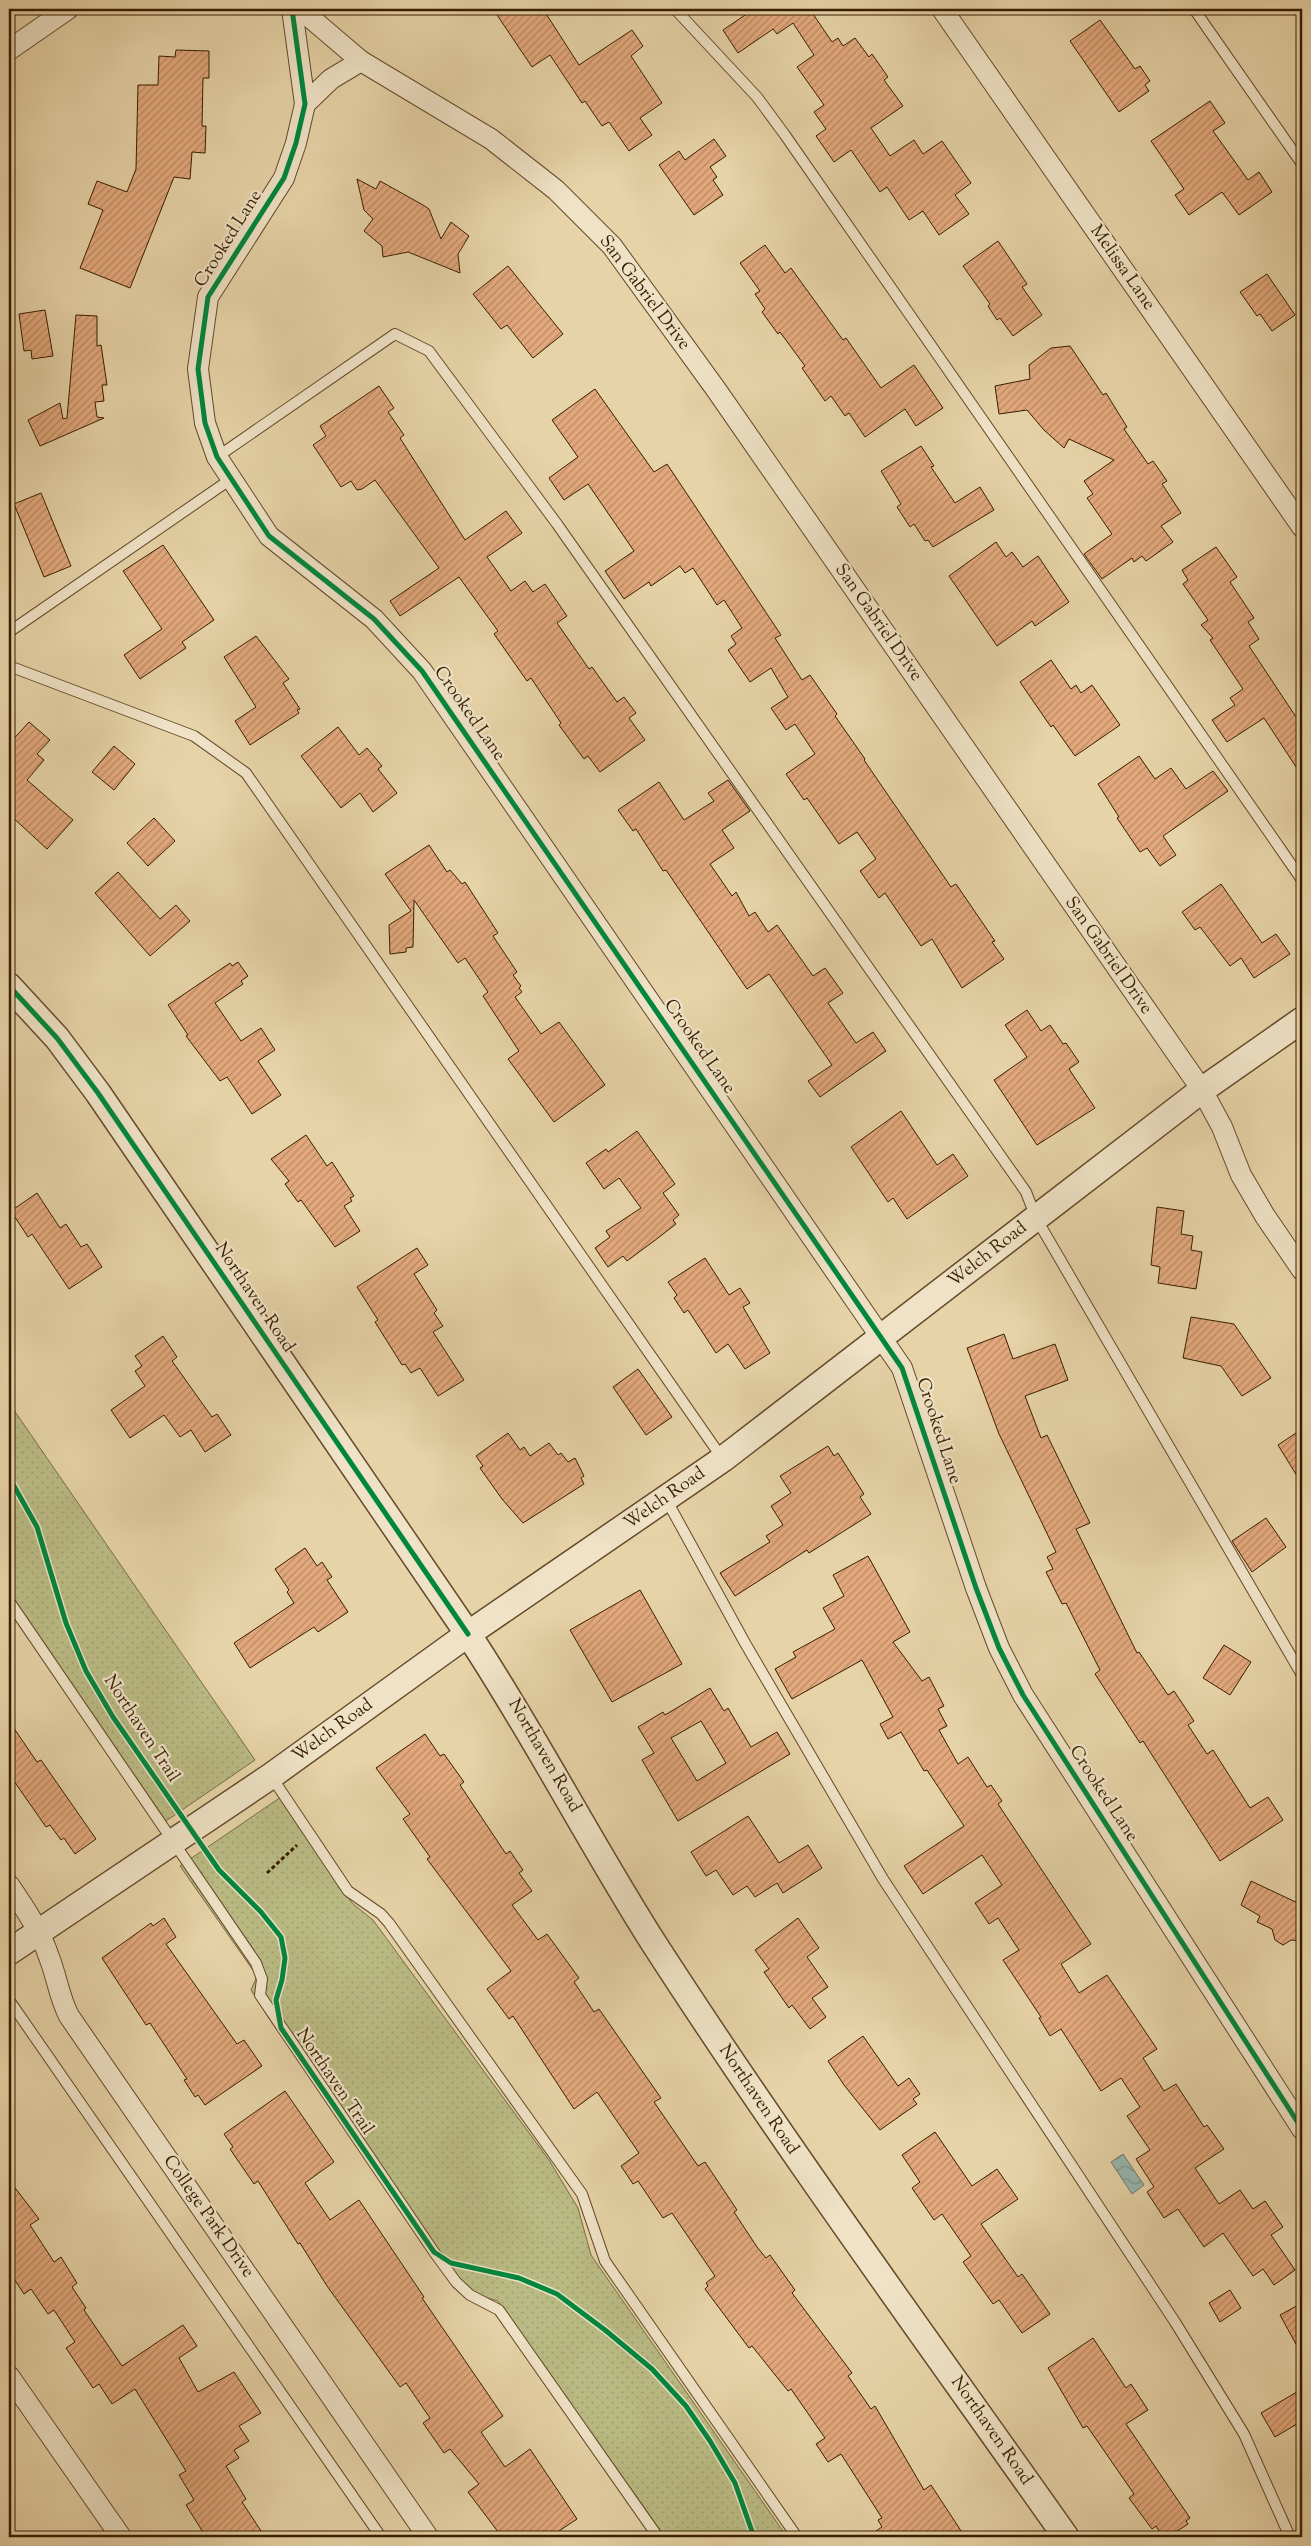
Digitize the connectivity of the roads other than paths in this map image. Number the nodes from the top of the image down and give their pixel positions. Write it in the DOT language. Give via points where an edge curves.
graph roads {
  1 [pos="68,9"];
  2 [pos="292,9"];
  3 [pos="300,9"];
  4 [pos="676,9"];
  5 [pos="942,9"];
  6 [pos="1194,9"];
  7 [pos="9,50"];
  8 [pos="361,61"];
  9 [pos="305,104"];
  10 [pos="1302,164"];
  11 [pos="217,457"];
  12 [pos="231,478"];
  13 [pos="1302,527"];
  14 [pos="9,632"];
  15 [pos="9,666"];
  16 [pos="1302,880"];
  17 [pos="9,986"];
  18 [pos="1302,1020"];
  19 [pos="1202,1090"];
  20 [pos="1036,1218"];
  21 [pos="1302,1270"];
  22 [pos="882,1337"];
  23 [pos="723,1459"];
  24 [pos="666,1499"];
  25 [pos="9,1602"];
  26 [pos="468,1634"];
  27 [pos="1302,1675"];
  28 [pos="271,1776"];
  29 [pos="173,1842"];
  30 [pos="9,1885"];
  31 [pos="37,1932"];
  32 [pos="9,1952"];
  33 [pos="9,2000"];
  34 [pos="1302,2129"];
  35 [pos="9,2376"];
  36 [pos="120,2537"];
  37 [pos="382,2537"];
  38 [pos="428,2537"];
  39 [pos="658,2537"];
  40 [pos="797,2537"];
  41 [pos="1066,2537"];
  42 [pos="1290,2537"];
  1 -- 7 [label="street"];
  2 -- 9 [label="street, Crooked Lane"];
  3 -- 8 [label="street, San Gabriel Drive"];
  4 -- 16 [label="lane" via="757,97"];
  5 -- 13 [label="street, Melissa Lane"];
  6 -- 10 [label="lane"];
  8 -- 9 [label="street" via="331,79"];
  8 -- 19 [label="street, San Gabriel Drive" via="491,139 556,190 612,246 715,388"];
  9 -- 11 [label="street, Crooked Lane" via="284,178 208,297 198,369 205,423"];
  11 -- 12 [label="street, Crooked Lane"];
  11 -- 20 [label="lane" via="396,334 429,351 558,524 1009,1167 1026,1192"];
  12 -- 14 [label="lane"];
  12 -- 22 [label="street, Crooked Lane" via="269,536 374,619 422,670"];
  15 -- 23 [label="lane" via="194,736 246,773"];
  17 -- 26 [label="street, Northaven Road" via="57,1038 98,1093"];
  18 -- 19 [label="street, Welch Road"];
  19 -- 20 [label="street, Welch Road"];
  19 -- 21 [label="street, San Gabriel Drive" via="1222,1127 1241,1175"];
  20 -- 22 [label="street, Welch Road"];
  20 -- 27 [label="lane"];
  22 -- 23 [label="street, Welch Road"];
  22 -- 34 [label="street, Crooked Lane" via="902,1368 976,1588 999,1648 1023,1695"];
  23 -- 24 [label="street, Welch Road"];
  24 -- 26 [label="street, Welch Road"];
  24 -- 42 [label="lane" via="745,1643 883,1878 1175,2322 1244,2434"];
  25 -- 29 [label="lane, Northaven Trail"];
  26 -- 28 [label="street, Welch Road"];
  26 -- 41 [label="street, Northaven Road" via="507,1693 651,1938 754,2096"];
  28 -- 29 [label="street, Welch Road"];
  28 -- 40 [label="lane" via="348,1890 381,1914 389,1924 582,2194 605,2261"];
  29 -- 31 [label="street, Welch Road"];
  29 -- 39 [label="lane, Northaven Trail" via="256,1963 262,1979 260,1995 280,2028 434,2252 470,2295 499,2310"];
  30 -- 31 [label="street, College Park Drive"];
  31 -- 32 [label="street, Welch Road"];
  31 -- 38 [label="street, College Park Drive" via="49,1956 60,1999 69,2016"];
  33 -- 37 [label="lane"];
  35 -- 36 [label="street"];
}
